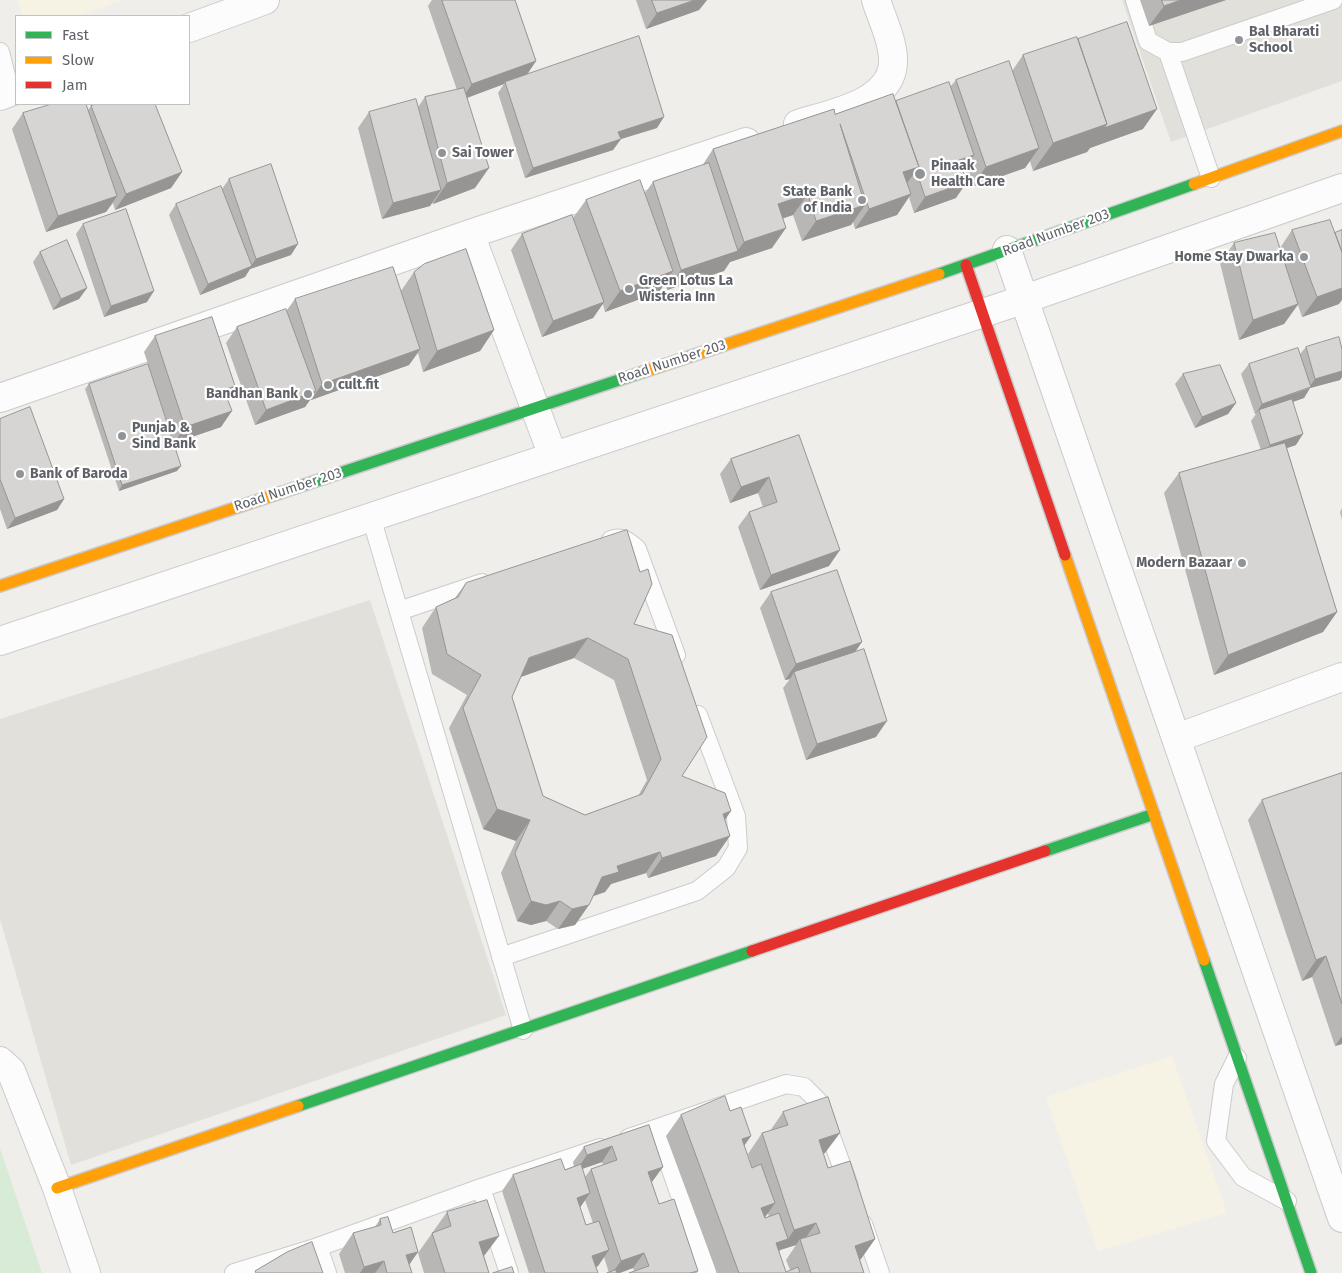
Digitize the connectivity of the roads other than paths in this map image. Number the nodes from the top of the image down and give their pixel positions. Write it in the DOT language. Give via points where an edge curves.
graph roads {
  1 [pos="265,0"];
  2 [pos="876,0"];
  3 [pos="1134,0"];
  4 [pos="1333,0"];
  5 [pos="190,28"];
  6 [pos="0,52"];
  7 [pos="1168,52"];
  8 [pos="9,92"];
  9 [pos="1342,131"];
  10 [pos="1211,178"];
  11 [pos="1342,188"];
  12 [pos="470,234"];
  13 [pos="1007,250"];
  14 [pos="966,265"];
  15 [pos="1025,299"];
  16 [pos="982,312"];
  17 [pos="0,398"];
  18 [pos="536,408"];
  19 [pos="553,456"];
  20 [pos="371,517"];
  21 [pos="591,546"];
  22 [pos="500,577"];
  23 [pos="0,586"];
  24 [pos="399,611"];
  25 [pos="0,641"];
  26 [pos="681,668"];
  27 [pos="1342,677"];
  28 [pos="691,696"];
  29 [pos="1177,738"];
  30 [pos="1154,814"];
  31 [pos="501,957"];
  32 [pos="523,1030"];
  33 [pos="1238,1058"];
  34 [pos="0,1061"];
  35 [pos="657,1129"];
  36 [pos="58,1188"];
  37 [pos="481,1188"];
  38 [pos="1287,1201"];
  39 [pos="1342,1218"];
  40 [pos="318,1247"];
  41 [pos="86,1273"];
  42 [pos="234,1273"];
  43 [pos="327,1273"];
  44 [pos="509,1273"];
  45 [pos="707,1273"];
  46 [pos="880,1273"];
  47 [pos="1311,1273"];
  1 -- 5 [label="street"];
  2 -- 12 [label="street" via="893,64 885,85 868,101"];
  3 -- 7 [label="lane" via="1148,41"];
  4 -- 7 [label="lane" via="1182,52"];
  6 -- 8 [label="lane"];
  7 -- 10 [label="lane"];
  9 -- 10 [label="street, Road Number 203"];
  10 -- 13 [label="street, Road Number 203"];
  11 -- 15 [label="street"];
  12 -- 17 [label="street"];
  12 -- 18 [label="street"];
  13 -- 14 [label="street, Road Number 203"];
  13 -- 15 [label="street"];
  14 -- 16 [label="street"];
  14 -- 18 [label="street, Road Number 203"];
  15 -- 16 [label="street"];
  15 -- 29 [label="street"];
  16 -- 19 [label="street"];
  16 -- 30 [label="street"];
  18 -- 19 [label="street"];
  18 -- 23 [label="street, Road Number 203"];
  19 -- 20 [label="street"];
  20 -- 24 [label="lane"];
  20 -- 25 [label="street"];
  21 -- 26 [label="lane" via="618,537 637,549"];
  22 -- 24 [label="lane"];
  24 -- 31 [label="lane"];
  27 -- 29 [label="street"];
  28 -- 31 [label="lane" via="736,816 738,848 726,868 697,891"];
  29 -- 39 [label="street"];
  30 -- 32 [label="street"];
  30 -- 33 [label="street"];
  31 -- 32 [label="lane"];
  32 -- 36 [label="street"];
  33 -- 38 [label="street"];
  33 -- 38 [label="lane" via="1224,1084 1216,1141 1243,1177"];
  34 -- 36 [label="street" via="11,1070"];
  35 -- 37 [label="lane"];
  35 -- 45 [label="lane"];
  35 -- 46 [label="lane" via="786,1084 804,1087 818,1101"];
  36 -- 41 [label="street"];
  37 -- 40 [label="lane"];
  37 -- 44 [label="lane"];
  38 -- 47 [label="street"];
  40 -- 42 [label="lane"];
  40 -- 43 [label="lane"];
}
